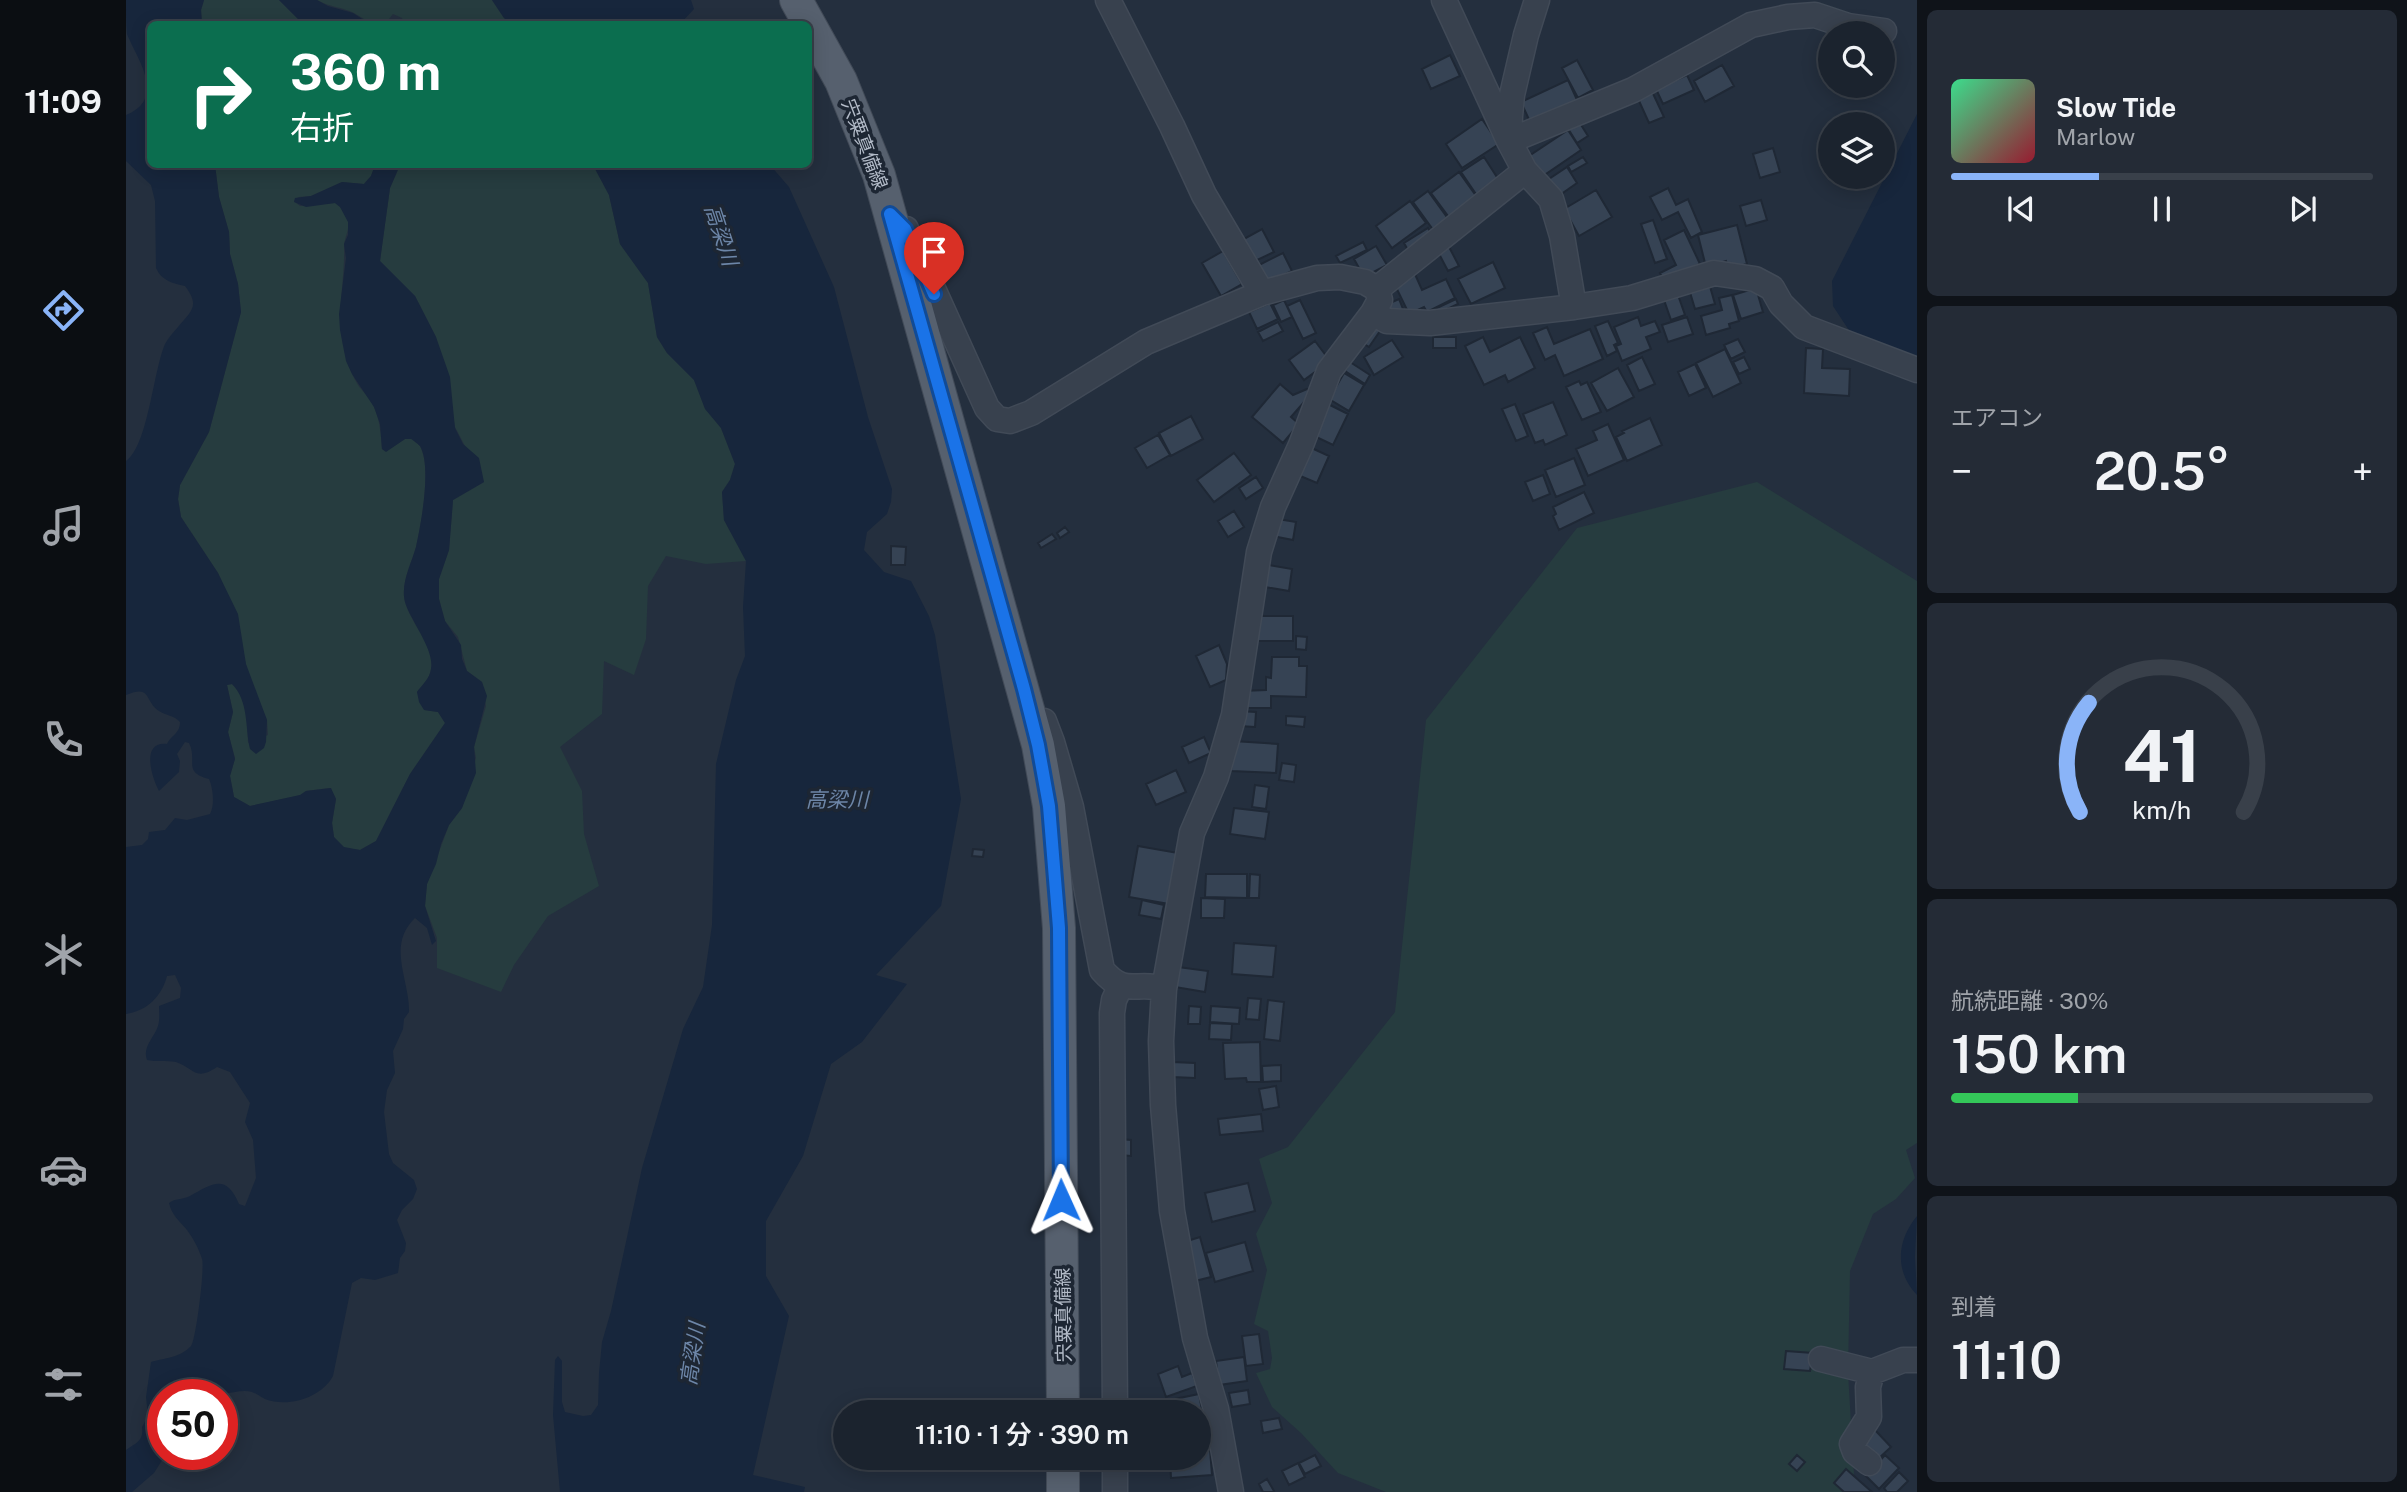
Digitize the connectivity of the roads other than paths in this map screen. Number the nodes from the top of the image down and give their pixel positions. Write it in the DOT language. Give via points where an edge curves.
graph roads {
  1 [pos="796,0"];
  2 [pos="1108,0"];
  3 [pos="1444,0"];
  4 [pos="1537,0"];
  5 [pos="1811,8"];
  6 [pos="808,21"];
  7 [pos="1838,21"];
  8 [pos="812,28"];
  9 [pos="1509,141"];
  10 [pos="1525,171"];
  11 [pos="890,214"];
  12 [pos="1377,289"];
  13 [pos="1262,293"];
  14 [pos="1574,307"];
  15 [pos="1373,313"];
  16 [pos="1917,370"];
  17 [pos="1024,689"];
  18 [pos="1121,985"];
  19 [pos="1164,989"];
  20 [pos="1821,1359"];
  21 [pos="1917,1360"];
  22 [pos="1872,1372"];
  23 [pos="1063,1400"];
  24 [pos="1115,1400"];
  25 [pos="1869,1463"];
  26 [pos="1063,1470"];
  27 [pos="1115,1470"];
  28 [pos="1063,1492"];
  29 [pos="1115,1492"];
  30 [pos="1231,1492"];
  1 -- 6 [label="main road, 宍粟真備線"];
  2 -- 13 [label="street" via="1204,195"];
  3 -- 9 [label="street"];
  4 -- 9 [label="street" via="1512,95"];
  5 -- 7 [label="street"];
  5 -- 9 [label="street" via="1751,25 1633,90"];
  8 -- 11 [label="main road, 宍粟真備線" via="841,80"];
  9 -- 10 [label="street"];
  10 -- 12 [label="street"];
  10 -- 14 [label="street" via="1551,199"];
  11 -- 13 [label="street" via="905,229 978,392 997,419 1010,421 1031,413 1146,342"];
  11 -- 17 [label="main road, 宍粟真備線"];
  12 -- 13 [label="street" via="1340,277 1317,278"];
  12 -- 15 [label="street" via="1380,300"];
  14 -- 15 [label="street" via="1430,323 1387,321"];
  14 -- 16 [label="street" via="1633,299 1714,273 1755,279 1772,288 1804,327"];
  15 -- 19 [label="street" via="1329,371 1259,552 1234,715 1216,777 1192,832"];
  17 -- 18 [label="street" via="1040,711 1071,807 1102,970"];
  17 -- 23 [label="main road, 宍粟真備線" via="1049,806 1059,928"];
  18 -- 19 [label="street"];
  18 -- 24 [label="street" via="1112,1013"];
  19 -- 30 [label="street" via="1163,1105 1172,1211 1195,1338 1216,1409"];
  20 -- 22 [label="street"];
  21 -- 22 [label="street" via="1903,1360"];
  22 -- 25 [label="street" via="1869,1417 1852,1444"];
  26 -- 28 [label="main road"];
  27 -- 29 [label="street"];
}
